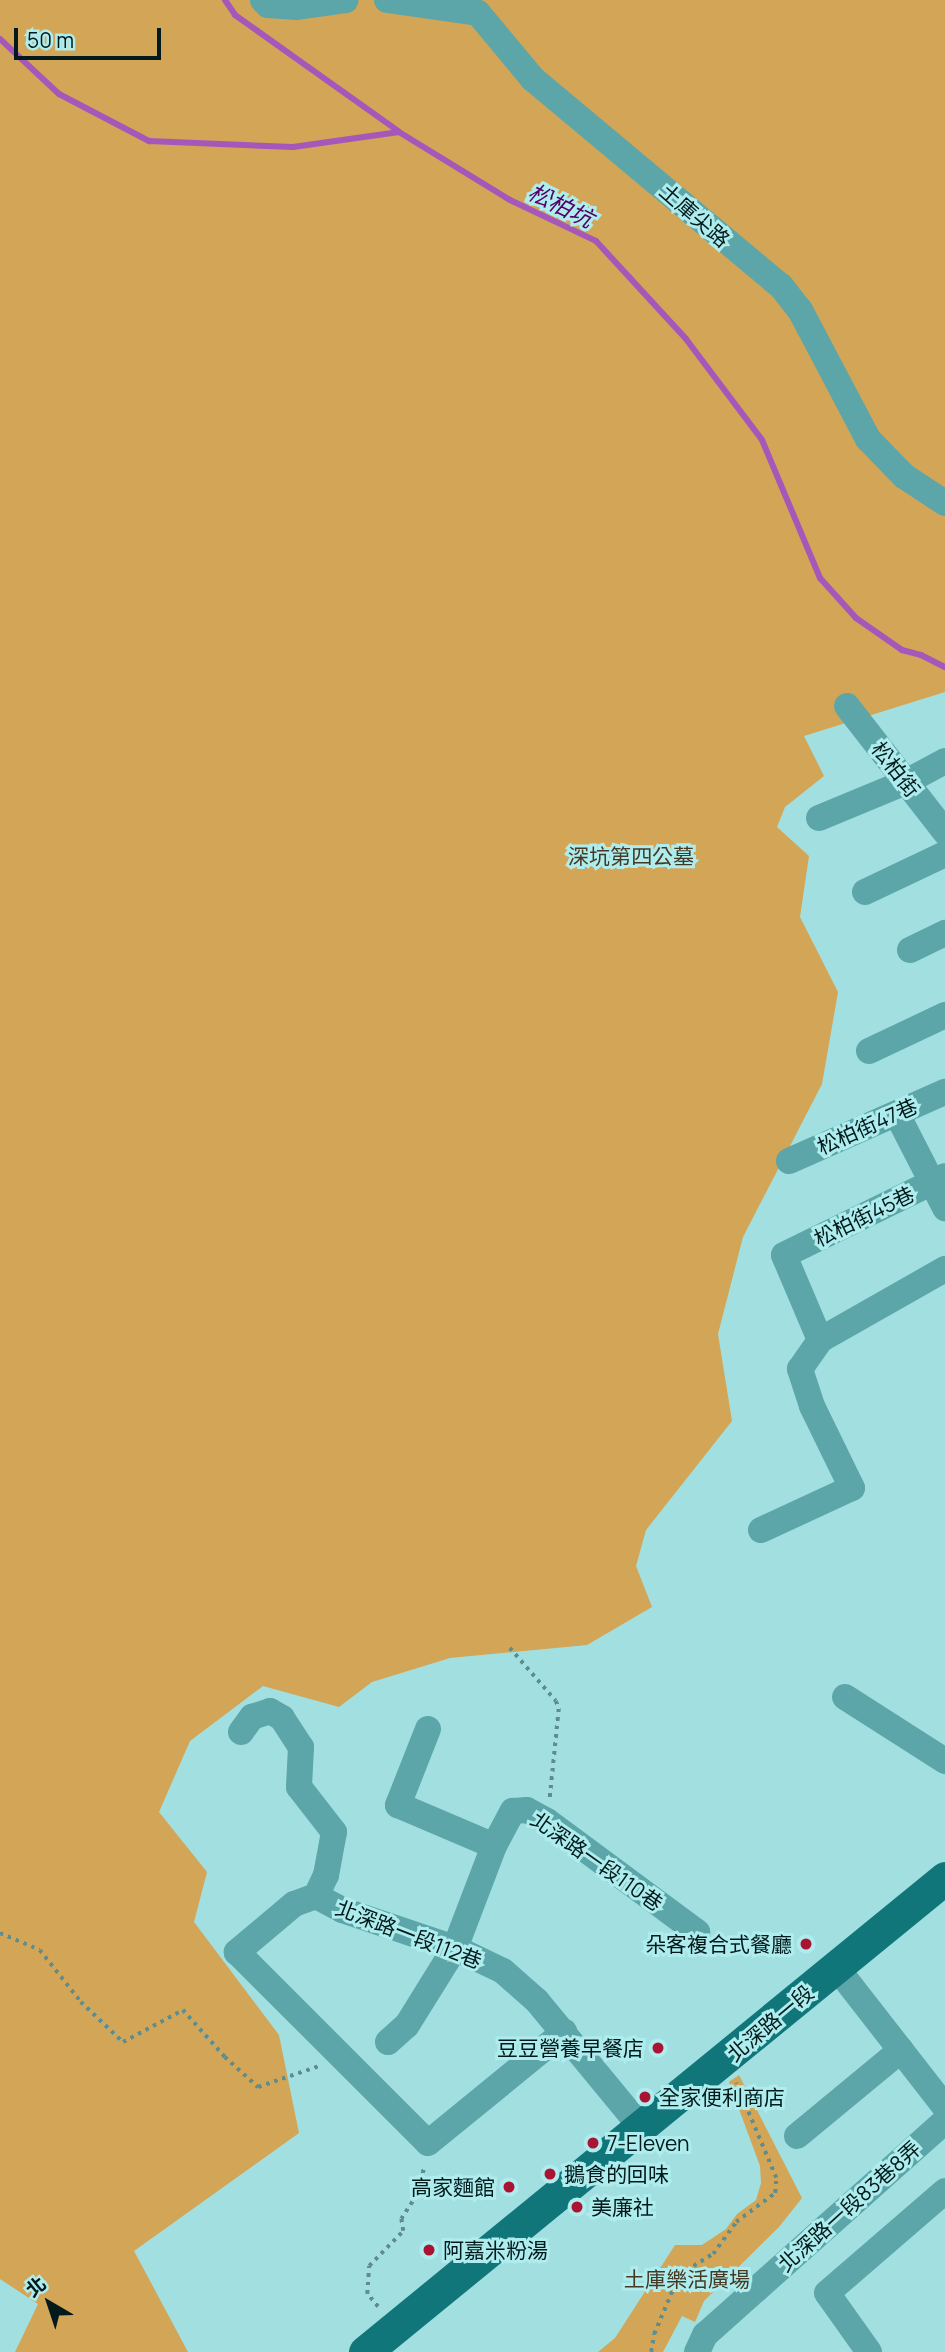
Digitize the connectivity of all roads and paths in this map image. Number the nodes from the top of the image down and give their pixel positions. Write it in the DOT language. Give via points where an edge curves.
graph roads {
  1 [pos="263,0"];
  2 [pos="346,0"];
  3 [pos="387,0"];
  4 [pos="945,503"];
  5 [pos="847,706"];
  6 [pos="945,761"];
  7 [pos="906,782"];
  8 [pos="818,818"];
  9 [pos="945,832"];
  10 [pos="945,854"];
  11 [pos="865,892"];
  12 [pos="945,933"];
  13 [pos="910,950"];
  14 [pos="945,1015"];
  15 [pos="869,1052"];
  16 [pos="945,1092"];
  17 [pos="897,1114"];
  18 [pos="789,1161"];
  19 [pos="938,1179"];
  20 [pos="945,1208"];
  21 [pos="945,1269"];
  22 [pos="821,1340"];
  23 [pos="761,1530"];
  24 [pos="510,1648"];
  25 [pos="845,1697"];
  26 [pos="428,1729"];
  27 [pos="241,1732"];
  28 [pos="945,1761"];
  29 [pos="547,1821"];
  30 [pos="494,1846"];
  31 [pos="945,1878"];
  32 [pos="316,1896"];
  33 [pos="697,1932"];
  34 [pos="0,1933"];
  35 [pos="455,1948"];
  36 [pos="836,1967"];
  37 [pos="564,2032"];
  38 [pos="388,2042"];
  39 [pos="901,2050"];
  40 [pos="334,2052"];
  41 [pos="724,2062"];
  42 [pos="945,2108"];
  43 [pos="945,2121"];
  44 [pos="642,2127"];
  45 [pos="797,2136"];
  46 [pos="429,2150"];
  47 [pos="945,2191"];
  48 [pos="396,2327"];
  49 [pos="365,2352"];
  50 [pos="651,2352"];
  51 [pos="697,2352"];
  52 [pos="869,2352"];
  1 -- 2 [label="street" via="268,5 297,7"];
  3 -- 4 [label="street, 土庫尖路" via="478,13 533,79 781,286 800,310 868,439 904,476"];
  5 -- 7 [label="street, 松柏街"];
  6 -- 7 [label="street"];
  7 -- 8 [label="street"];
  7 -- 9 [label="street, 松柏街"];
  10 -- 11 [label="street"];
  12 -- 13 [label="street"];
  14 -- 15 [label="street"];
  16 -- 17 [label="street, 松柏街47巷"];
  17 -- 18 [label="street, 松柏街47巷"];
  17 -- 19 [label="street"];
  19 -- 20 [label="street"];
  19 -- 22 [label="street, 松柏街45巷" via="784,1255"];
  21 -- 22 [label="street"];
  22 -- 23 [label="street" via="800,1368 852,1488"];
  24 -- 29 [label="path" via="559,1709"];
  25 -- 28 [label="street"];
  26 -- 30 [label="street" via="398,1805"];
  27 -- 32 [label="street, 北深路一段112巷" via="252,1717 270,1711 282,1718 301,1747 299,1787 334,1832 326,1875"];
  29 -- 30 [label="street, 北深路一段110巷" via="527,1810 513,1811"];
  29 -- 33 [label="street, 北深路一段110巷"];
  30 -- 35 [label="street, 北深路一段110巷"];
  31 -- 36 [label="main road, 北深路一段"];
  32 -- 35 [label="street, 北深路一段112巷" via="342,1910"];
  32 -- 40 [label="street" via="294,1905 237,1952"];
  34 -- 40 [label="path" via="40,1950 81,2002 122,2042 183,2010 258,2087 315,2070"];
  35 -- 37 [label="street, 北深路一段112巷" via="503,1971"];
  35 -- 38 [label="street, 北深路一段110巷" via="407,2025"];
  36 -- 39 [label="street"];
  36 -- 41 [label="main road, 北深路一段"];
  37 -- 44 [label="street, 北深路一段112巷"];
  37 -- 46 [label="street"];
  39 -- 42 [label="street"];
  39 -- 45 [label="street"];
  40 -- 46 [label="street"];
  41 -- 44 [label="main road, 北深路一段"];
  41 -- 50 [label="path" via="776,2178 775,2193 736,2222 713,2254 679,2275"];
  43 -- 51 [label="street, 北深路一段83巷8弄" via="705,2335"];
  44 -- 48 [label="main road, 北深路一段"];
  46 -- 48 [label="path" via="421,2168 420,2190 401,2219 403,2231 369,2266 367,2294"];
  47 -- 52 [label="street" via="827,2293"];
  48 -- 49 [label="main road, 北深路一段"];
}
